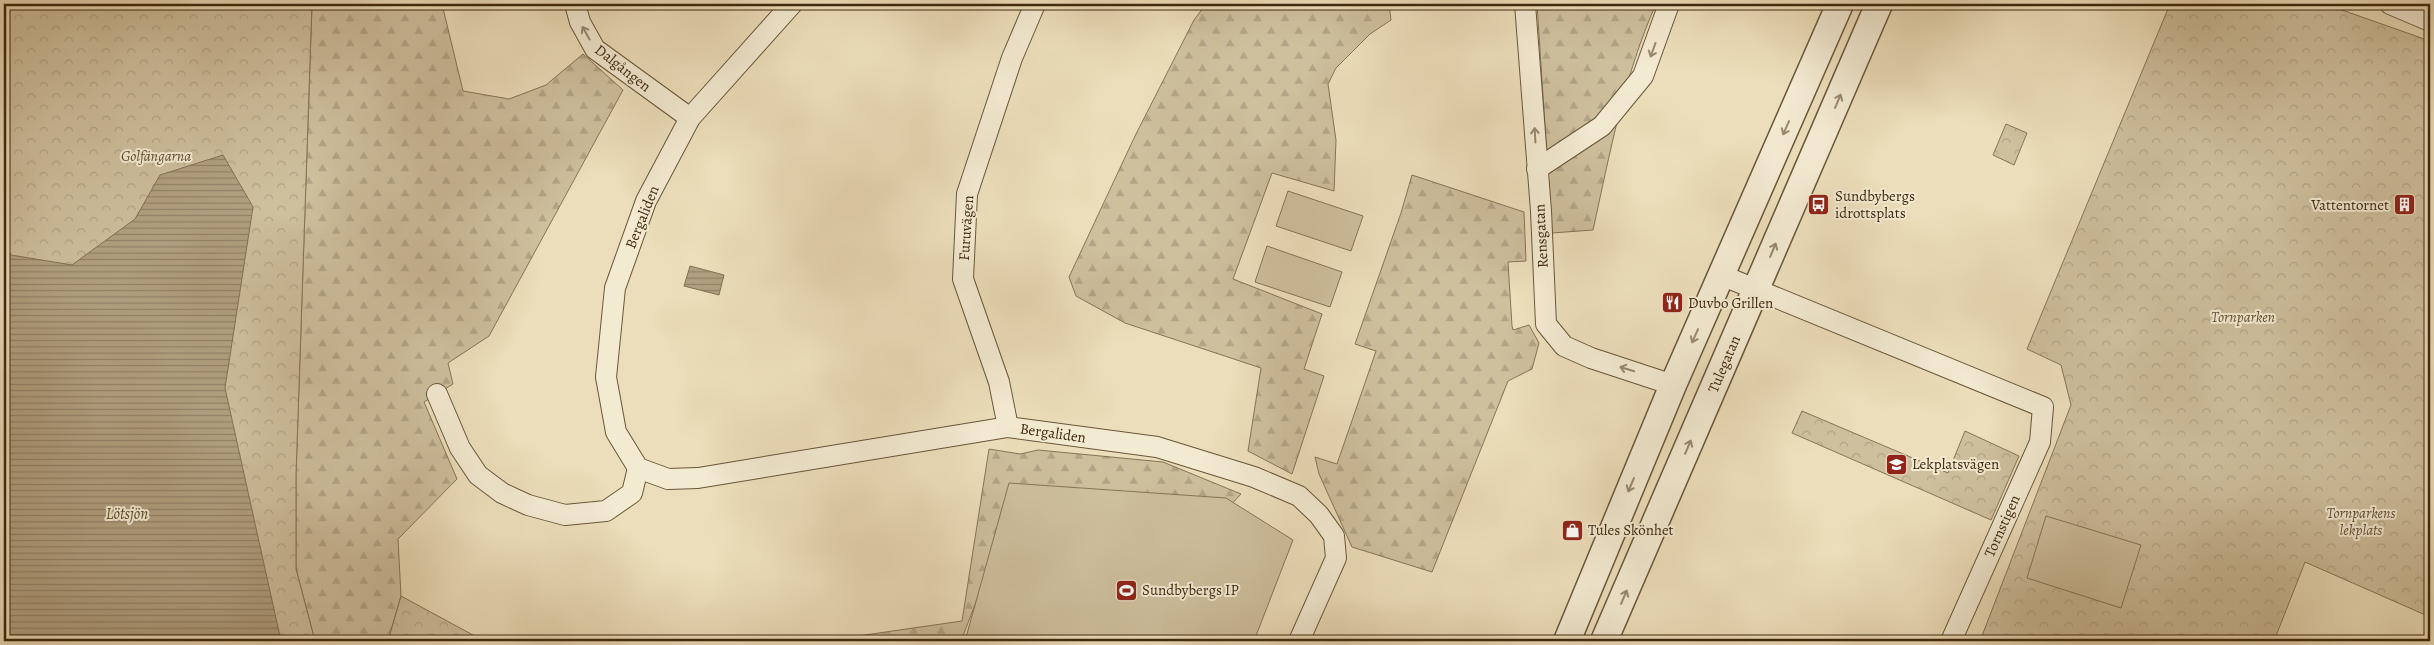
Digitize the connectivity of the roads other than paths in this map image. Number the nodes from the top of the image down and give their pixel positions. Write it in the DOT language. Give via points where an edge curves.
graph roads {
  1 [pos="575,4"];
  2 [pos="792,4"];
  3 [pos="1035,4"];
  4 [pos="1525,4"];
  5 [pos="1669,4"];
  6 [pos="1840,4"];
  7 [pos="1879,4"];
  8 [pos="2390,4"];
  9 [pos="2430,21"];
  10 [pos="690,118"];
  11 [pos="1537,169"];
  12 [pos="1721,275"];
  13 [pos="1756,289"];
  14 [pos="1673,385"];
  15 [pos="437,394"];
  16 [pos="1008,427"];
  17 [pos="638,468"];
  18 [pos="1300,641"];
  19 [pos="1567,641"];
  20 [pos="1604,641"];
  21 [pos="1951,641"];
  10 -- 1 [label="street, Dalgången, one-way" via="595,49 580,22"];
  2 -- 10 [label="street, Bergaliden"];
  3 -- 16 [label="street, Furuvägen" via="1012,58 967,194 963,279 999,382"];
  11 -- 4 [label="street, Rensgatan, one-way"];
  5 -- 11 [label="street, one-way" via="1643,76 1602,126"];
  6 -- 12 [label="street, one-way"];
  13 -- 7 [label="street, Tulegatan, one-way"];
  8 -- 9 [label="street"];
  10 -- 17 [label="street, Bergaliden" via="646,201 615,288 606,377 616,432"];
  14 -- 11 [label="street, Rensgatan, one-way" via="1564,346 1546,324"];
  12 -- 13 [label="street"];
  12 -- 14 [label="street, one-way"];
  20 -- 13 [label="street, Tulegatan, one-way"];
  13 -- 21 [label="street, Tornstigen" via="2043,407 2040,442"];
  14 -- 19 [label="street, one-way"];
  15 -- 17 [label="street" via="460,448 478,476 502,493 528,505 565,515 606,510 632,494"];
  16 -- 17 [label="street, Bergaliden" via="698,478 668,479"];
  16 -- 18 [label="street, Bergaliden" via="1157,446 1254,477 1299,496 1320,514 1334,536 1336,558"];
}
